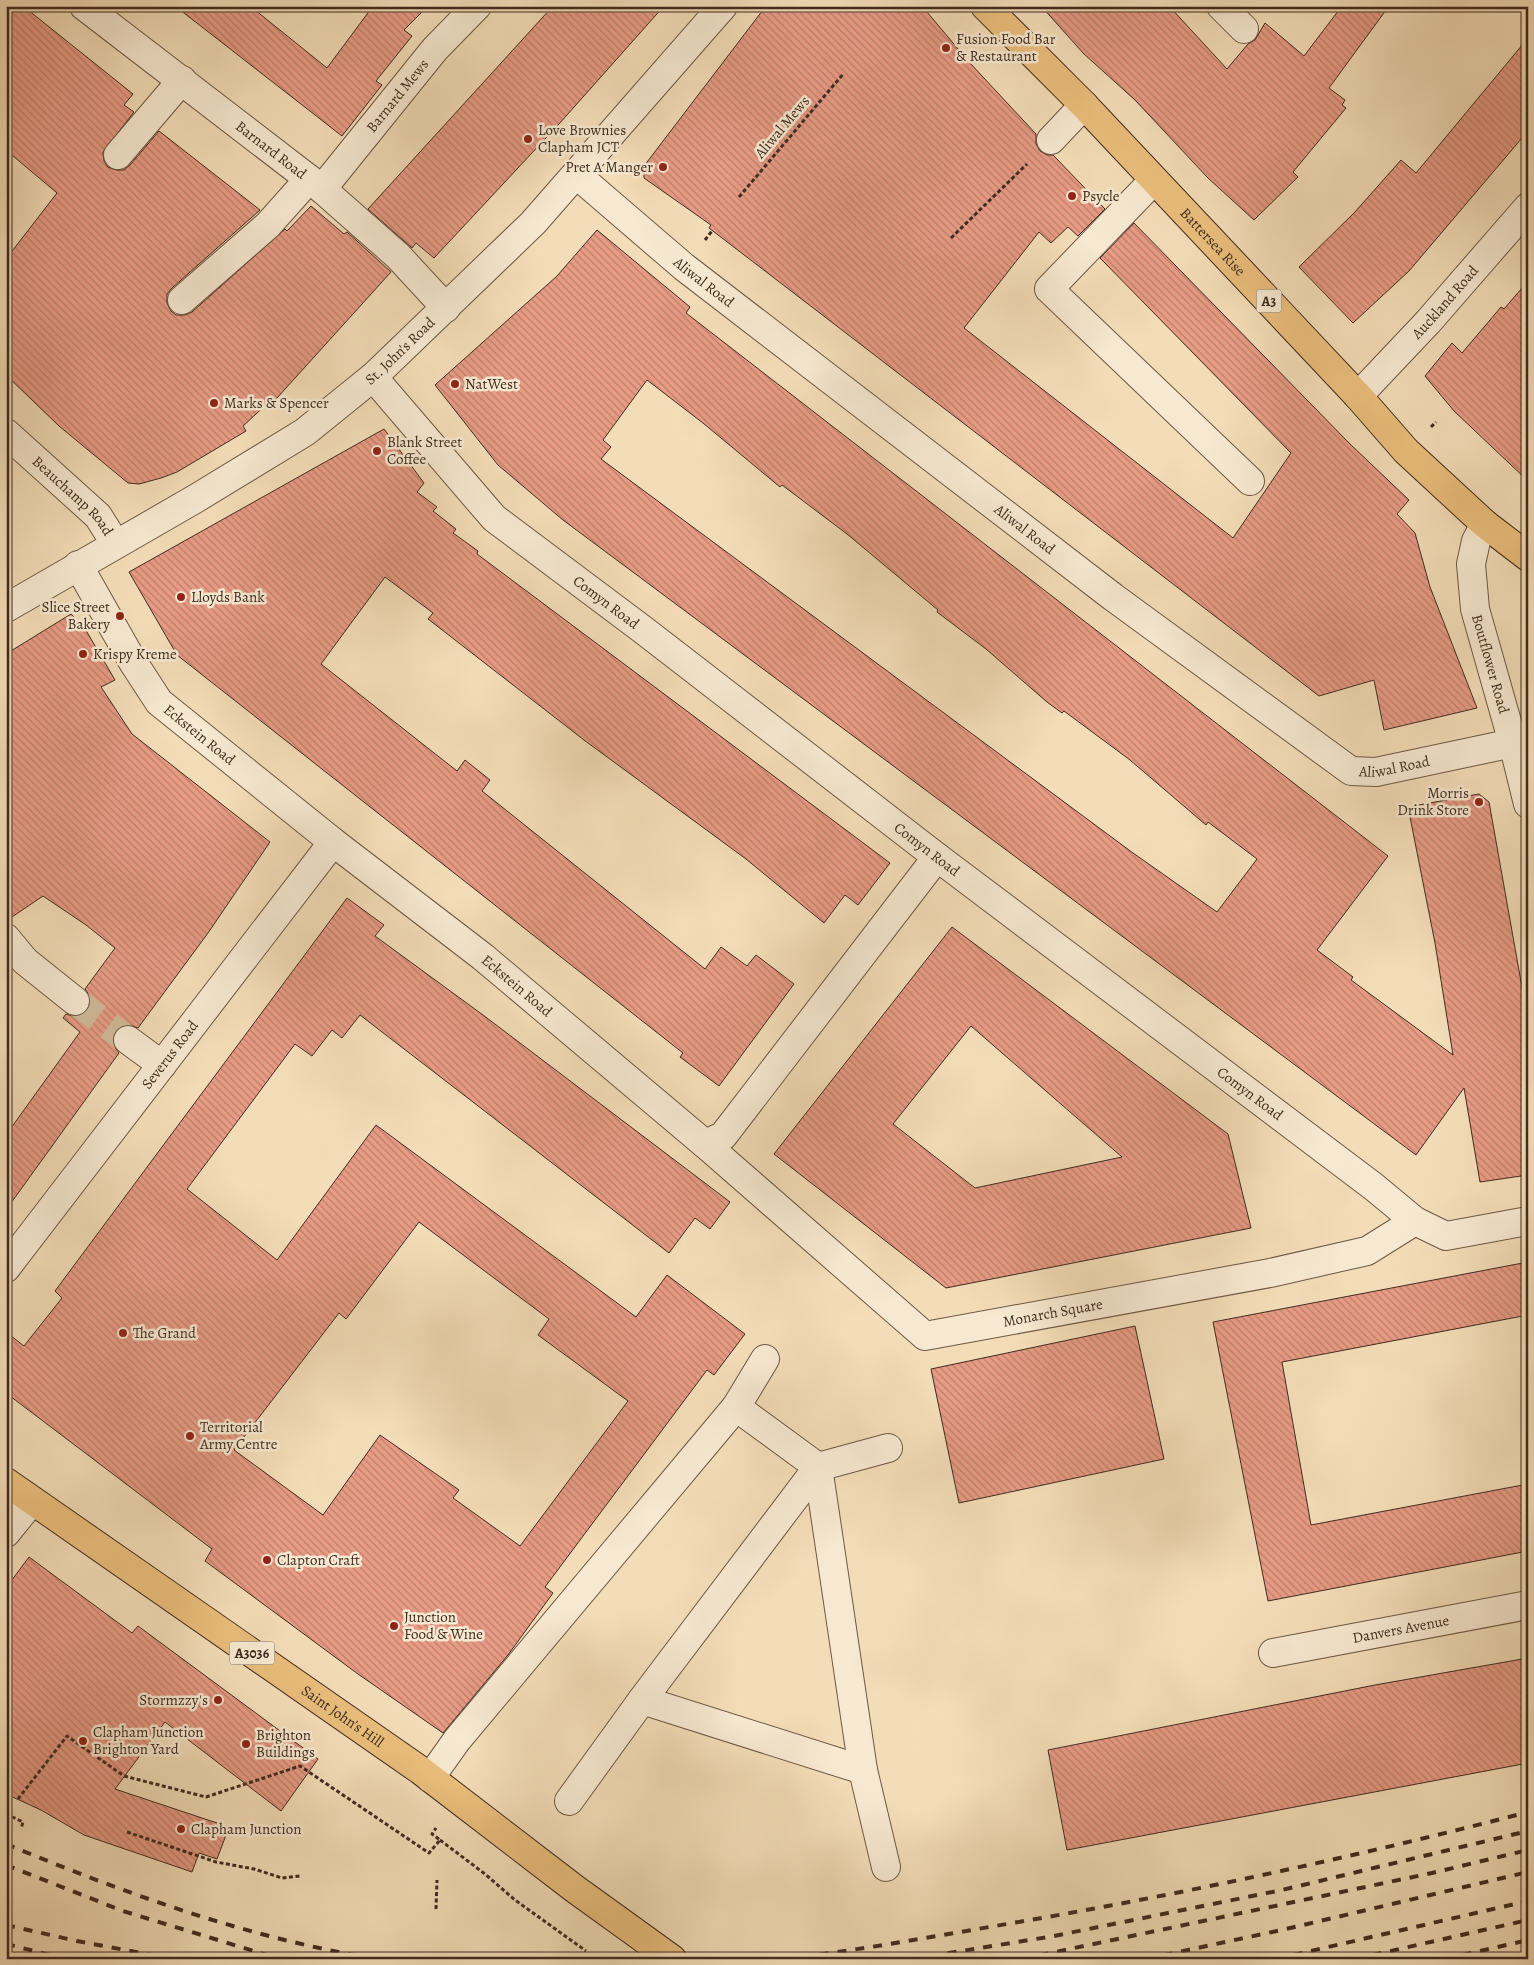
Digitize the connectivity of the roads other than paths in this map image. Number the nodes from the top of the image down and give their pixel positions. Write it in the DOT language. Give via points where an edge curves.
graph roads {
  1 [pos="84,6"];
  2 [pos="477,6"];
  3 [pos="723,6"];
  4 [pos="985,6"];
  5 [pos="1221,6"];
  6 [pos="1244,28"];
  7 [pos="182,80"];
  8 [pos="1084,105"];
  9 [pos="1051,140"];
  10 [pos="118,155"];
  11 [pos="577,175"];
  12 [pos="1154,180"];
  13 [pos="315,184"];
  14 [pos="1528,207"];
  15 [pos="182,300"];
  16 [pos="446,308"];
  17 [pos="373,378"];
  18 [pos="1358,396"];
  19 [pos="6,433"];
  20 [pos="1250,481"];
  21 [pos="1485,524"];
  22 [pos="115,543"];
  23 [pos="1528,557"];
  24 [pos="78,565"];
  25 [pos="6,608"];
  26 [pos="1513,743"];
  27 [pos="1528,804"];
  28 [pos="333,842"];
  29 [pos="937,857"];
  30 [pos="6,938"];
  31 [pos="75,1002"];
  32 [pos="128,1040"];
  33 [pos="162,1065"];
  34 [pos="705,1144"];
  35 [pos="740,1174"];
  36 [pos="1416,1221"];
  37 [pos="1528,1221"];
  38 [pos="6,1268"];
  39 [pos="765,1359"];
  40 [pos="736,1407"];
  41 [pos="888,1448"];
  42 [pos="818,1466"];
  43 [pos="6,1482"];
  44 [pos="32,1501"];
  45 [pos="6,1533"];
  46 [pos="1528,1605"];
  47 [pos="1273,1653"];
  48 [pos="642,1700"];
  49 [pos="863,1770"];
  50 [pos="430,1778"];
  51 [pos="569,1801"];
  52 [pos="886,1867"];
  53 [pos="672,1959"];
  1 -- 7 [label="street, Barnard Road"];
  2 -- 13 [label="street, Barnard Mews"];
  3 -- 11 [label="street, St. John's Road"];
  4 -- 8 [label="main road, Battersea Rise / A3"];
  5 -- 6 [label="street"];
  7 -- 10 [label="street"];
  7 -- 13 [label="street, Barnard Road"];
  8 -- 9 [label="street"];
  8 -- 12 [label="main road, Battersea Rise / A3"];
  11 -- 16 [label="street, St. John's Road"];
  11 -- 26 [label="street, Aliwal Road" via="691,273 1114,597 1351,771 1376,772"];
  12 -- 18 [label="main road, Battersea Rise / A3"];
  12 -- 20 [label="street" via="1049,289"];
  13 -- 15 [label="street, Barnard Mews"];
  13 -- 16 [label="street, Barnard Road" via="398,256"];
  14 -- 18 [label="street, Auckland Road" via="1428,322"];
  16 -- 17 [label="street, St. John's Road"];
  17 -- 22 [label="street, St. John's Road" via="305,432"];
  17 -- 29 [label="street, Comyn Road" via="494,518 642,628"];
  18 -- 21 [label="main road, Battersea Rise / A3" via="1406,451"];
  19 -- 22 [label="street, Beauchamp Road" via="98,516"];
  21 -- 23 [label="main road, Battersea Rise / A3"];
  21 -- 26 [label="street, Boutflower Road" via="1476,541 1471,564 1475,609"];
  22 -- 24 [label="street, St. John's Road"];
  24 -- 25 [label="street, St. John's Road"];
  24 -- 28 [label="street, Eckstein Road" via="159,702"];
  26 -- 27 [label="street, Boutflower Road"];
  28 -- 33 [label="street, Severus Road"];
  28 -- 34 [label="street, Eckstein Road" via="483,957"];
  29 -- 34 [label="street" via="723,1136"];
  29 -- 36 [label="street, Comyn Road"];
  30 -- 31 [label="street" via="24,961"];
  32 -- 33 [label="street"];
  33 -- 38 [label="street, Severus Road"];
  34 -- 35 [label="street, Eckstein Road"];
  35 -- 36 [label="street, Monarch Square" via="925,1336 1270,1273 1368,1251"];
  36 -- 37 [label="street, Comyn Road" via="1446,1236"];
  39 -- 40 [label="street"];
  40 -- 42 [label="street"];
  40 -- 50 [label="street" via="463,1733"];
  41 -- 42 [label="street"];
  42 -- 48 [label="street"];
  42 -- 49 [label="street"];
  43 -- 44 [label="main road, Saint John's Hill / A3036"];
  44 -- 45 [label="street"];
  44 -- 50 [label="main road, Saint John's Hill / A3036"];
  46 -- 47 [label="street, Danvers Avenue"];
  48 -- 49 [label="street"];
  48 -- 51 [label="street"];
  49 -- 52 [label="street"];
  50 -- 53 [label="main road, Saint John's Hill / A3036"];
}
